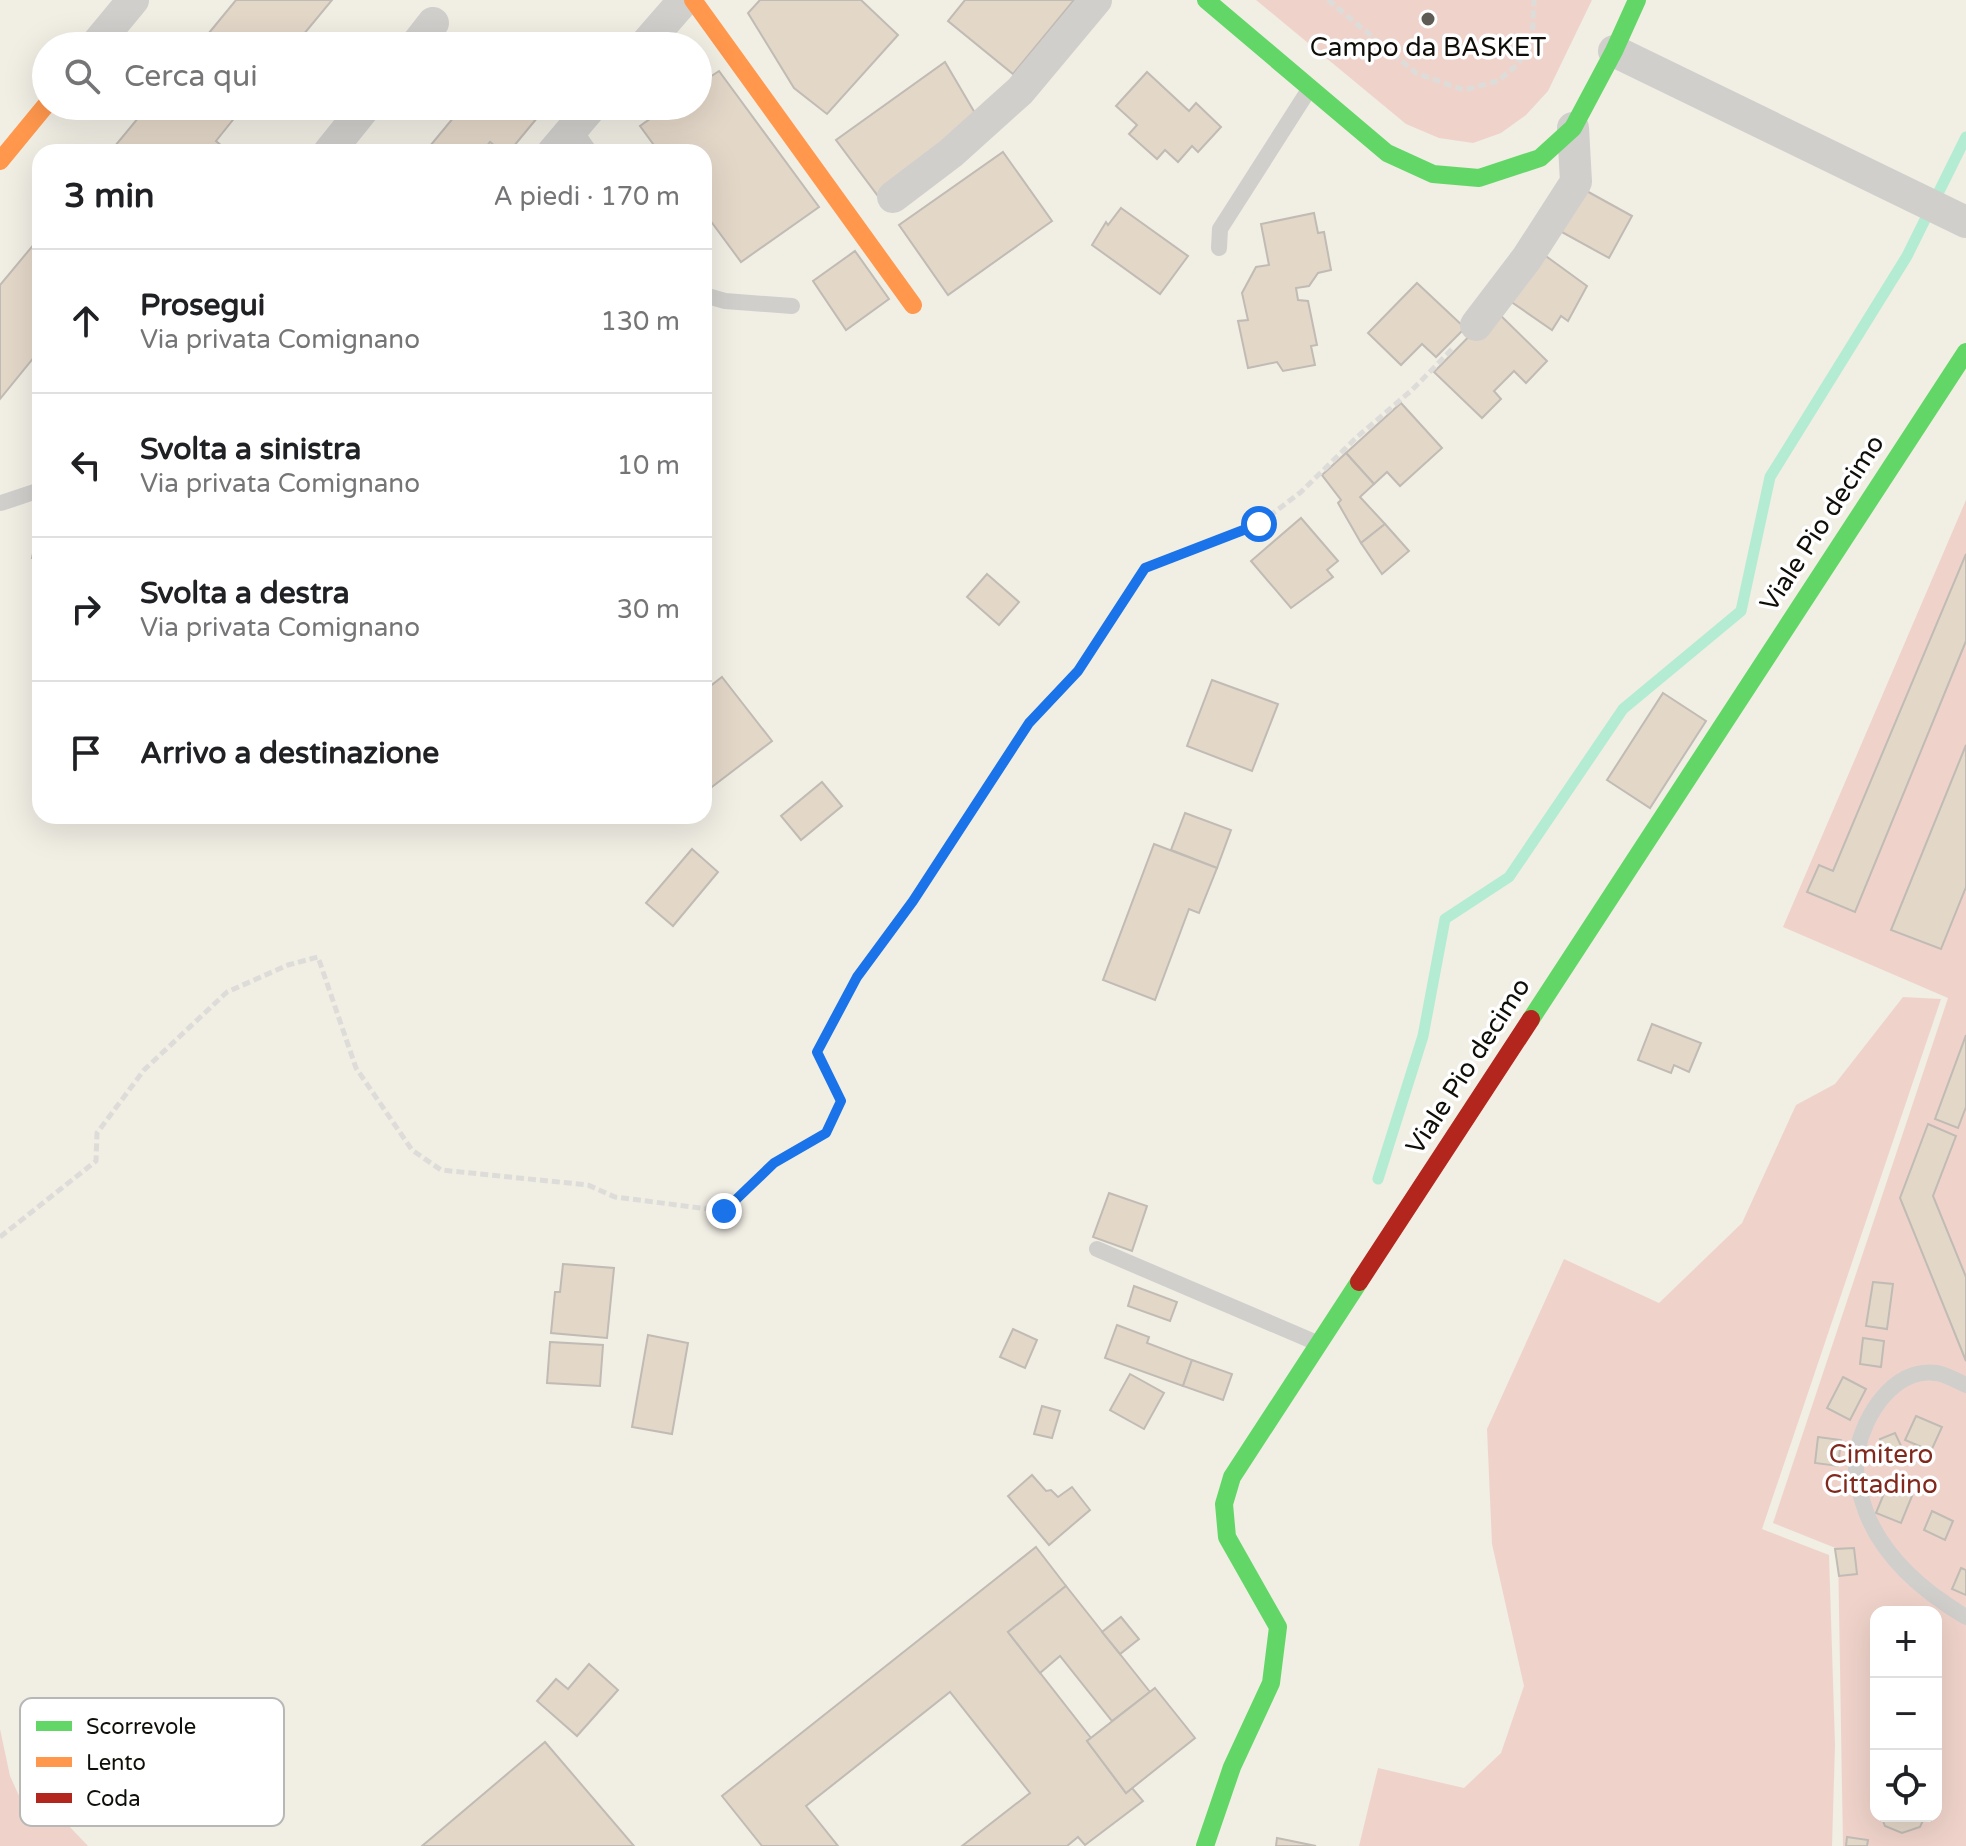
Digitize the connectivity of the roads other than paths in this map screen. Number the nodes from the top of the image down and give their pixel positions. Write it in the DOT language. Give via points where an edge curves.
graph roads {
  1 [pos="133,0"];
  2 [pos="684,0"];
  3 [pos="693,0"];
  4 [pos="1096,0"];
  5 [pos="1206,0"];
  6 [pos="1637,0"];
  7 [pos="107,32"];
  8 [pos="656,32"];
  9 [pos="1614,51"];
  10 [pos="1310,88"];
  11 [pos="34,120"];
  12 [pos="355,120"];
  13 [pos="1573,128"];
  14 [pos="335,144"];
  15 [pos="0,161"];
  16 [pos="893,197"];
  17 [pos="1966,222"];
  18 [pos="1219,248"];
  19 [pos="712,297"];
  20 [pos="913,305"];
  21 [pos="792,306"];
  22 [pos="1476,325"];
  23 [pos="1966,352"];
  24 [pos="32,493"];
  25 [pos="1,503"];
  26 [pos="1097,1249"];
  27 [pos="1318,1344"];
  28 [pos="1966,1385"];
  29 [pos="1966,1617"];
  30 [pos="1205,1846"];
  1 -- 7 [label="street"];
  2 -- 8 [label="street"];
  3 -- 20 [label="street"];
  4 -- 16 [label="street" via="1020,91"];
  5 -- 10 [label="street"];
  6 -- 9 [label="street"];
  9 -- 13 [label="street"];
  9 -- 17 [label="street"];
  10 -- 13 [label="street" via="1387,153 1433,174 1479,178 1540,158"];
  10 -- 18 [label="lane" via="1220,229"];
  11 -- 15 [label="street"];
  12 -- 14 [label="street"];
  13 -- 22 [label="street" via="1576,182"];
  19 -- 21 [label="lane"];
  23 -- 27 [label="street, Viale Pio decimo"];
  24 -- 25 [label="lane"];
  26 -- 27 [label="lane"];
  27 -- 30 [label="street, Viale Pio decimo" via="1232,1477 1224,1504 1227,1537 1278,1627 1271,1683 1232,1767"];
  28 -- 29 [label="lane" via="1938,1373 1914,1375 1889,1389 1870,1414 1856,1454 1866,1513 1892,1558 1935,1598"];
}
